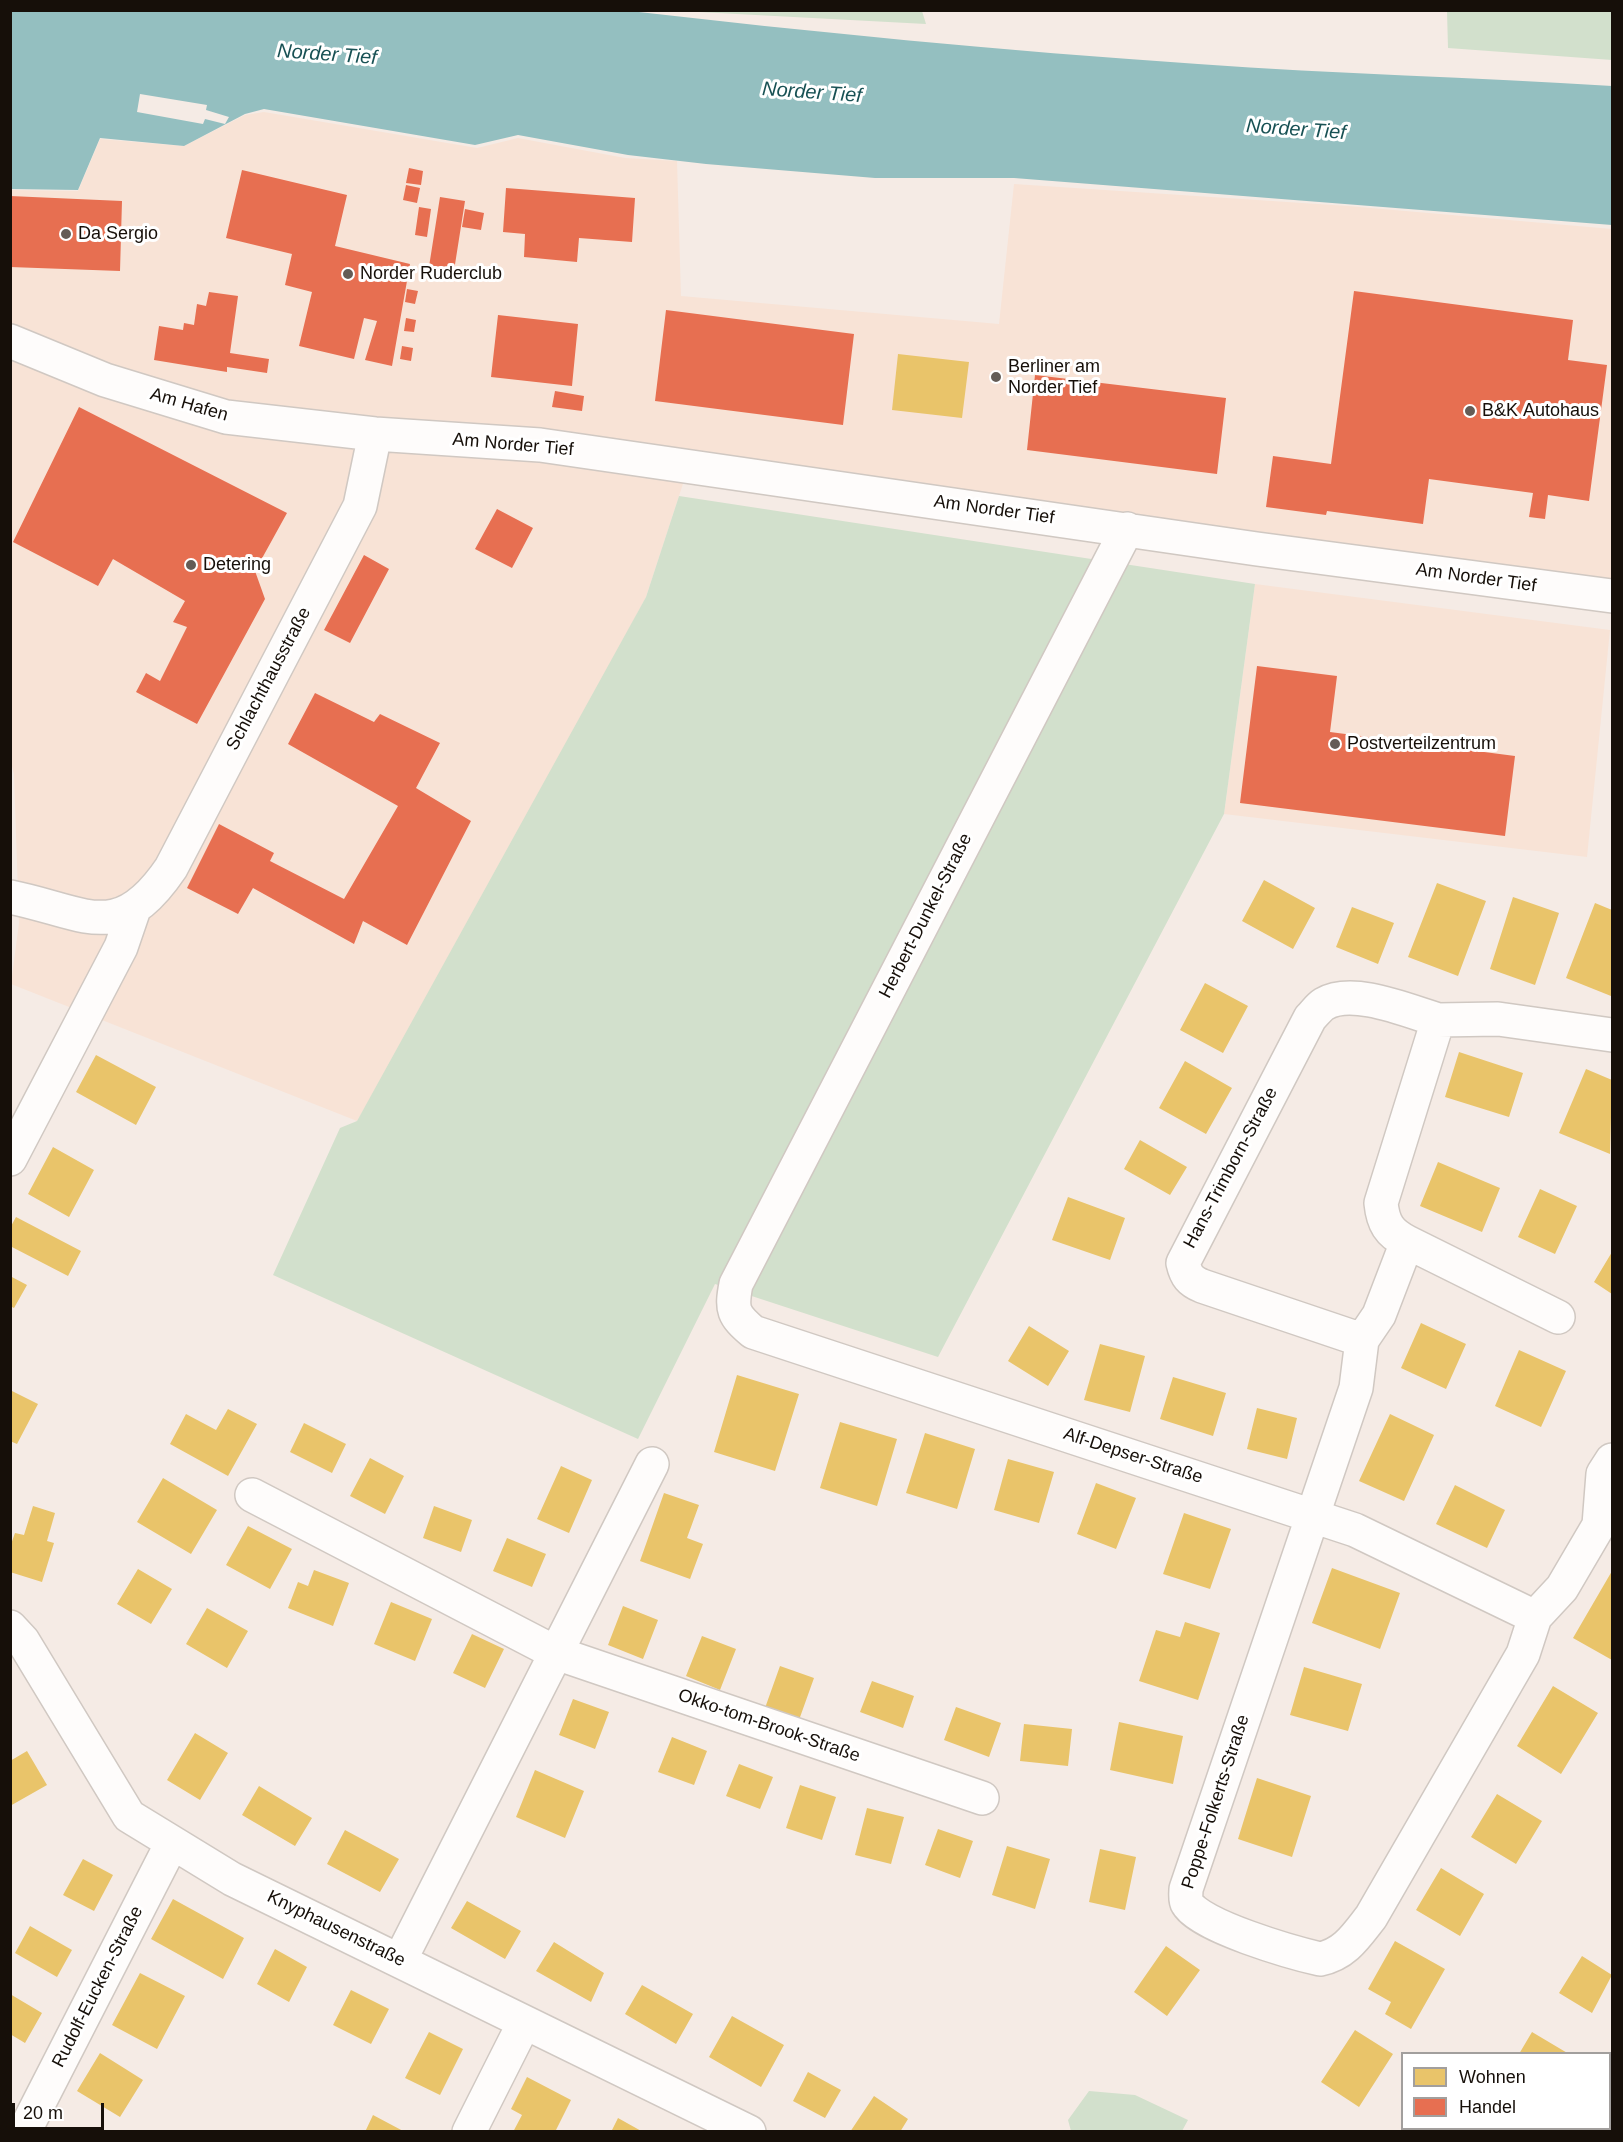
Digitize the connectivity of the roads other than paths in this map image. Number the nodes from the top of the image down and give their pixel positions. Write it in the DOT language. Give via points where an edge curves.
graph roads {
  1 [pos="10,341"];
  2 [pos="375,434"];
  3 [pos="1127,529"];
  4 [pos="1612,596"];
  5 [pos="10,897"];
  6 [pos="134,909"];
  7 [pos="1438,1020"];
  8 [pos="1612,1035"];
  9 [pos="10,1159"];
  10 [pos="1407,1242"];
  11 [pos="732,1305"];
  12 [pos="1558,1317"];
  13 [pos="1362,1340"];
  14 [pos="1612,1460"];
  15 [pos="652,1464"];
  16 [pos="252,1494"];
  17 [pos="1311,1514"];
  18 [pos="1535,1617"];
  19 [pos="10,1627"];
  20 [pos="556,1653"];
  21 [pos="982,1798"];
  22 [pos="172,1843"];
  23 [pos="400,1960"];
  24 [pos="524,2023"];
  25 [pos="24,2132"];
  26 [pos="469,2132"];
  27 [pos="749,2132"];
  1 -- 2 [label="street, Am Hafen" via="105,380 226,417"];
  2 -- 3 [label="street, Am Norder Tief" via="540,445"];
  2 -- 6 [label="street, Schlachthausstraße" via="360,506 171,868 155,891"];
  3 -- 4 [label="street, Am Norder Tief"];
  3 -- 11 [label="street, Herbert-Dunkel-Straße" via="742,1273"];
  5 -- 6 [label="street, Schlachthausstraße" via="88,918 110,918"];
  6 -- 9 [label="street, Schlachthausstraße" via="121,947"];
  7 -- 8 [label="street, Hans-Trimborn-Straße" via="1498,1019"];
  7 -- 10 [label="street" via="1381,1203 1386,1226"];
  7 -- 13 [label="street, Hans-Trimborn-Straße" via="1350,997 1324,1004 1310,1018 1183,1263 1192,1282"];
  10 -- 12 [label="street"];
  10 -- 13 [label="street" via="1379,1315"];
  11 -- 17 [label="street, Alf-Depser-Straße" via="739,1321 753,1332"];
  13 -- 17 [label="street" via="1356,1388"];
  14 -- 18 [label="street" via="1603,1474 1599,1525 1562,1588"];
  15 -- 20 [label="street"];
  16 -- 20 [label="street, Okko-tom-Brook-Straße"];
  17 -- 18 [label="street, Alf-Depser-Straße" via="1355,1530"];
  17 -- 18 [label="street, Poppe-Folkerts-Straße" via="1186,1889 1187,1903 1216,1925 1320,1959 1336,1956 1348,1946 1371,1917 1523,1654"];
  19 -- 22 [label="street, Knyphausenstraße" via="23,1641 129,1816"];
  20 -- 21 [label="street, Okko-tom-Brook-Straße"];
  20 -- 23 [label="street"];
  22 -- 23 [label="street, Knyphausenstraße" via="232,1878"];
  22 -- 25 [label="street, Rudolf-Eucken-Straße"];
  23 -- 24 [label="street, Knyphausenstraße"];
  24 -- 26 [label="street"];
  24 -- 27 [label="street, Knyphausenstraße"];
}
